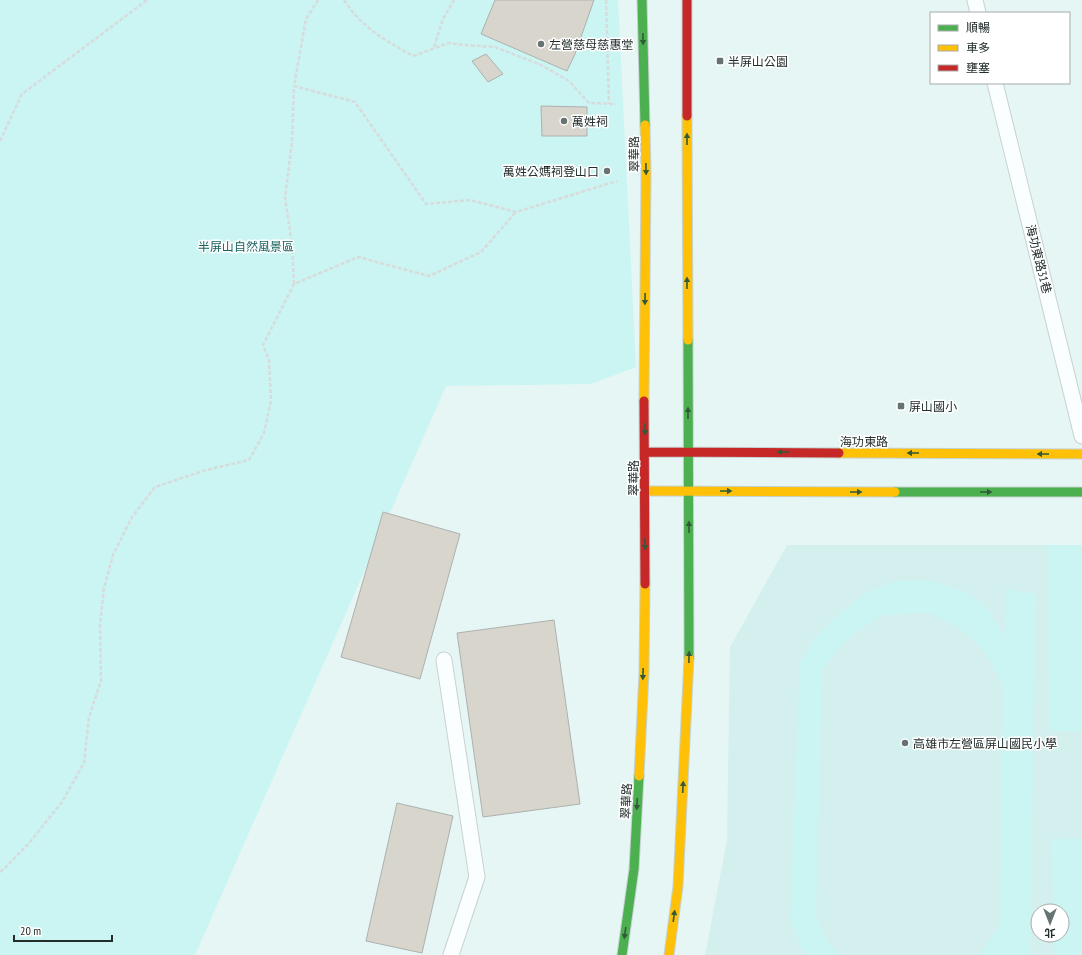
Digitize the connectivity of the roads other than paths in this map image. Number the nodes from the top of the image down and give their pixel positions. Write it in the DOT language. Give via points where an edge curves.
graph roads {
  1 [pos="642,0"];
  2 [pos="687,0"];
  3 [pos="975,0"];
  4 [pos="978,12"];
  5 [pos="995,84"];
  6 [pos="1082,436"];
  7 [pos="645,452"];
  8 [pos="688,452"];
  9 [pos="1082,454"];
  10 [pos="645,491"];
  11 [pos="688,491"];
  12 [pos="1082,492"];
  13 [pos="444,660"];
  14 [pos="451,955"];
  15 [pos="622,955"];
  16 [pos="669,955"];
  1 -- 7 [label="main road, 翠華路, one-way" via="646,172"];
  8 -- 2 [label="main road, one-way"];
  3 -- 4 [label="lane"];
  5 -- 6 [label="lane, 海功東路31巷"];
  7 -- 8 [label="main road, 海功東路"];
  7 -- 10 [label="main road, 翠華路"];
  9 -- 8 [label="main road, 海功東路, one-way"];
  8 -- 11 [label="main road"];
  10 -- 11 [label="main road"];
  10 -- 15 [label="main road, 翠華路, one-way" via="644,673 634,869"];
  11 -- 12 [label="main road, one-way"];
  16 -- 11 [label="main road, one-way" via="678,886 689,666"];
  13 -- 14 [label="lane" via="477,877"];
}
